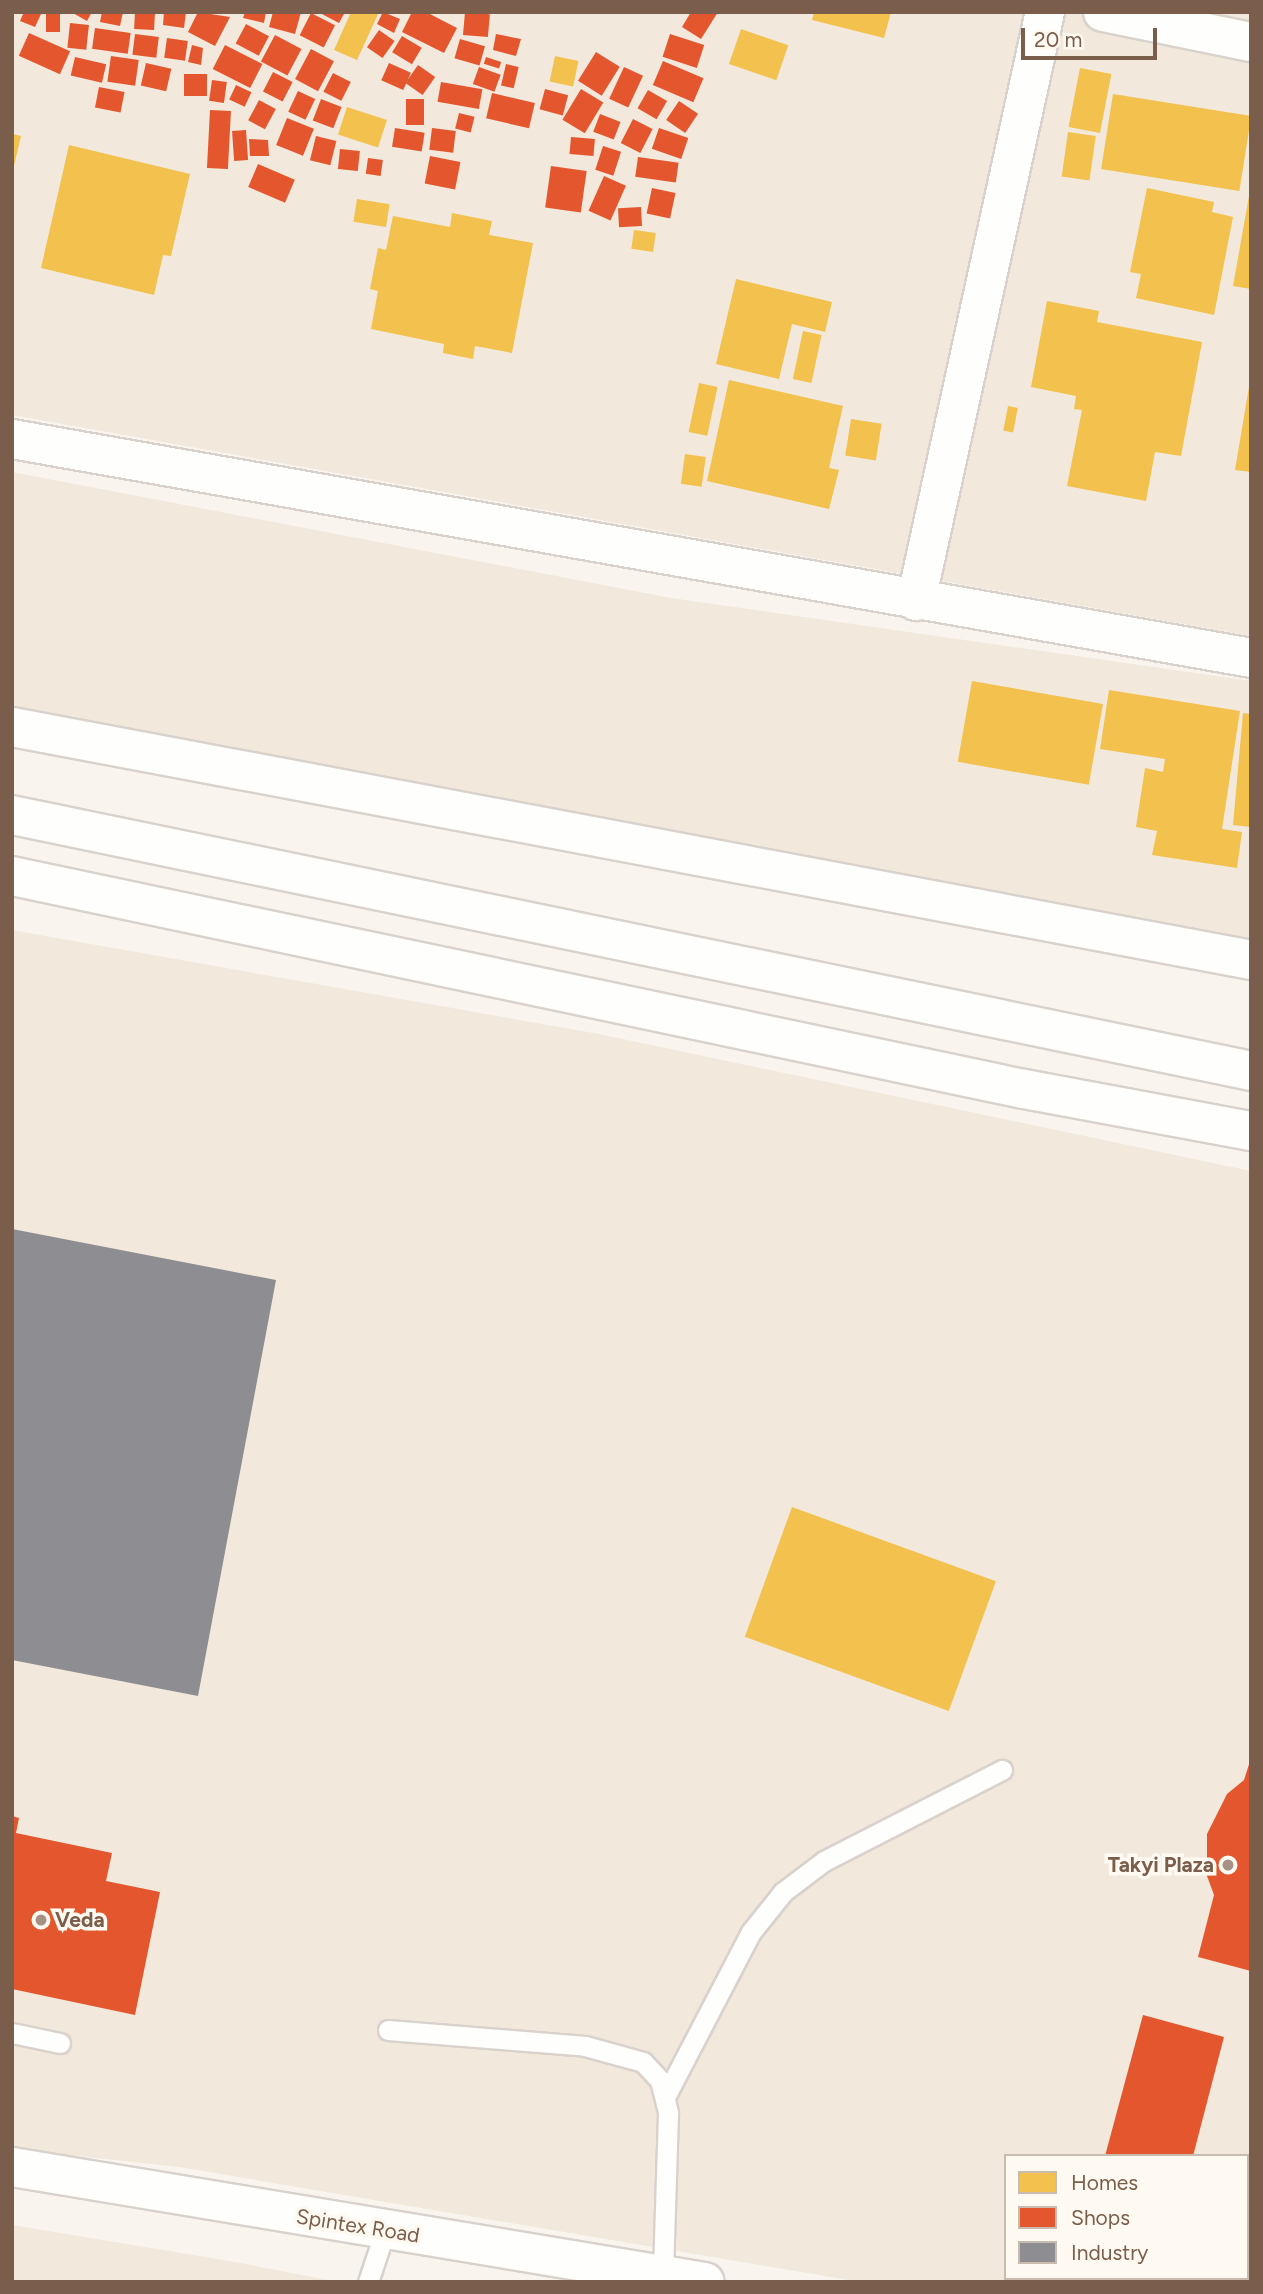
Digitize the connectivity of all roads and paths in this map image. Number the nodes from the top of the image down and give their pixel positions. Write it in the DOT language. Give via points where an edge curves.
graph roads {
  1 [pos="1045,12"];
  2 [pos="1103,12"];
  3 [pos="1251,42"];
  4 [pos="12,439"];
  5 [pos="916,601"];
  6 [pos="1251,659"];
  7 [pos="12,727"];
  8 [pos="12,815"];
  9 [pos="12,876"];
  10 [pos="1251,961"];
  11 [pos="1251,1071"];
  12 [pos="1251,1131"];
  13 [pos="1002,1770"];
  14 [pos="388,2030"];
  15 [pos="12,2033"];
  16 [pos="60,2043"];
  17 [pos="664,2097"];
  18 [pos="12,2167"];
  19 [pos="385,2231"];
  20 [pos="663,2274"];
  21 [pos="368,2282"];
  22 [pos="705,2282"];
  1 -- 5 [label="street"];
  2 -- 3 [label="street"];
  4 -- 5 [label="street"];
  5 -- 6 [label="street"];
  7 -- 10 [label="street"];
  8 -- 11 [label="street"];
  9 -- 12 [label="street" via="1011,1087"];
  13 -- 17 [label="lane" via="824,1861 783,1892 751,1932"];
  14 -- 17 [label="lane" via="584,2046 643,2062 660,2080"];
  15 -- 16 [label="lane"];
  17 -- 20 [label="lane" via="668,2113"];
  18 -- 19 [label="street, Spintex Road"];
  19 -- 20 [label="street, Spintex Road"];
  19 -- 21 [label="lane"];
  20 -- 22 [label="street, Spintex Road"];
}
